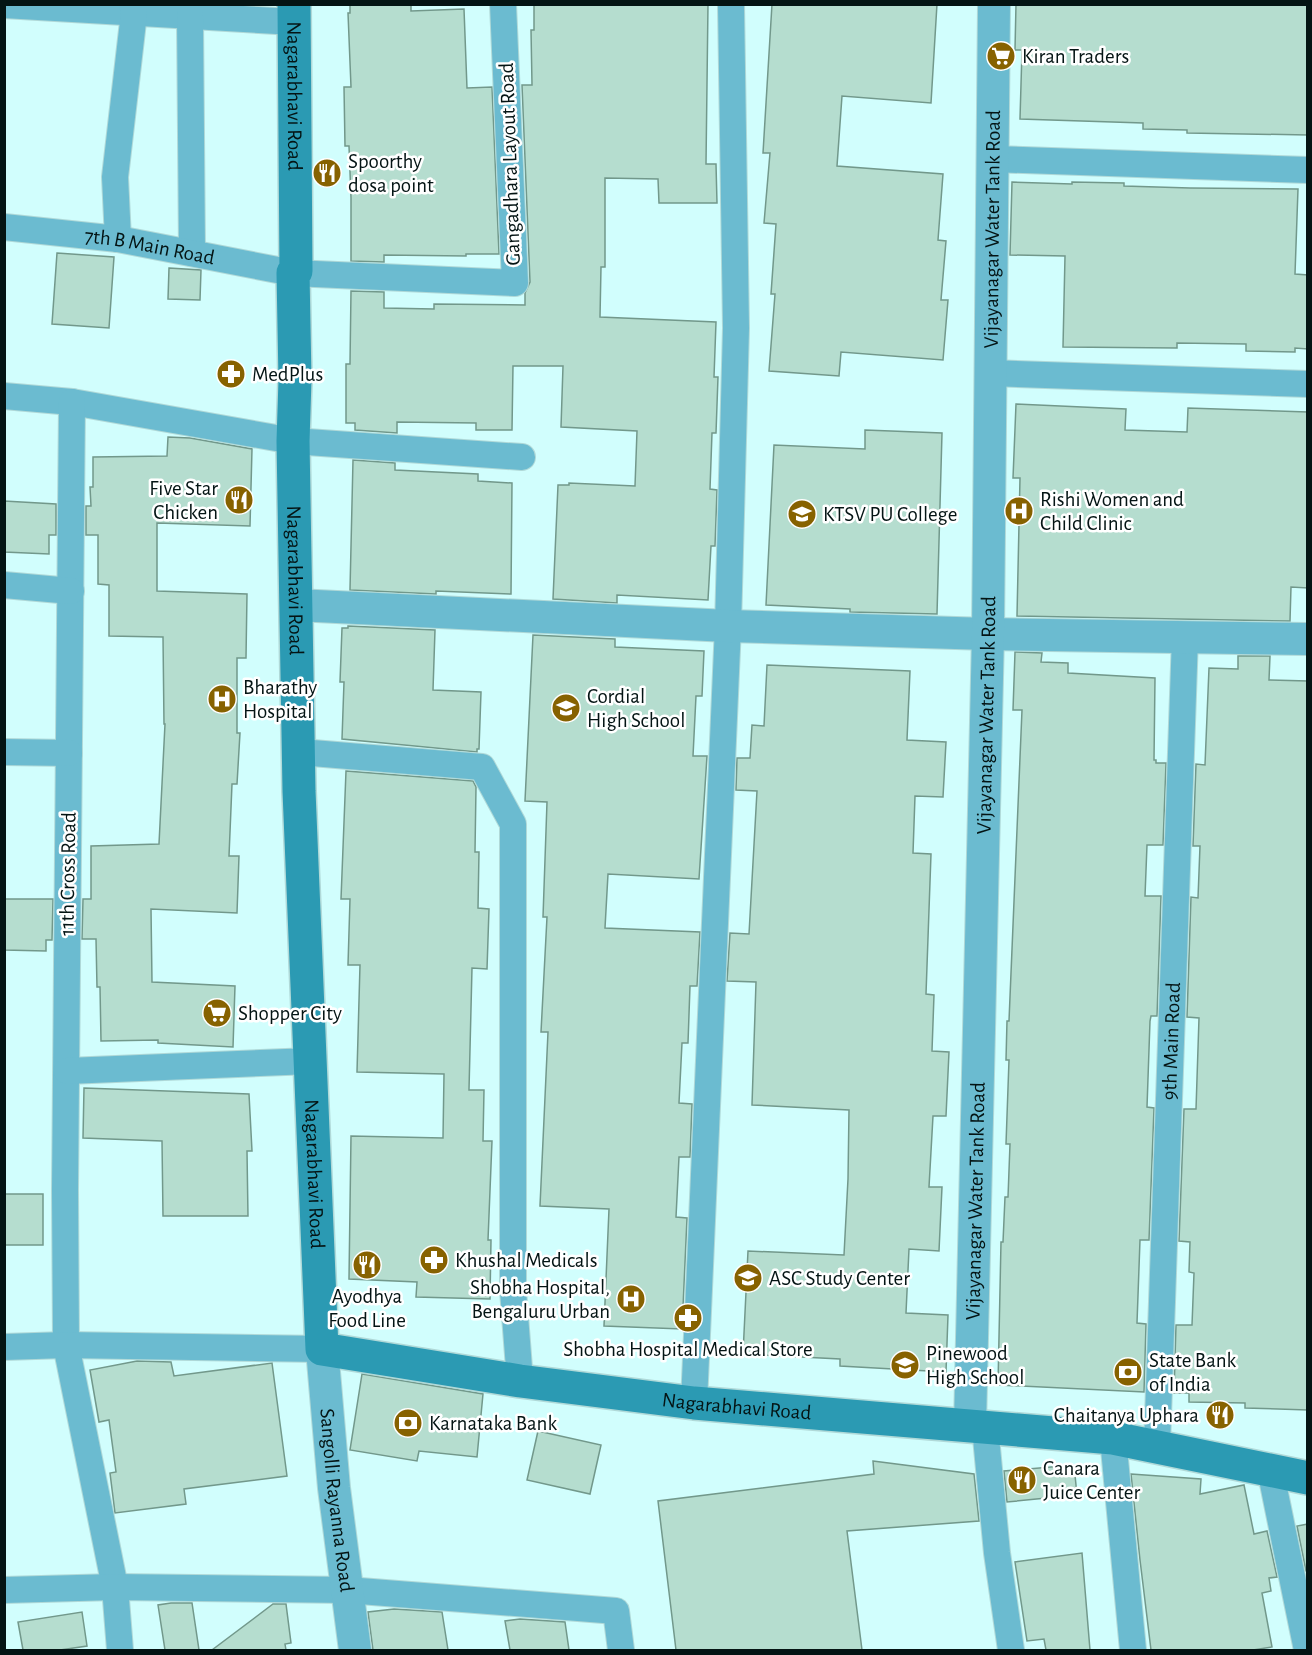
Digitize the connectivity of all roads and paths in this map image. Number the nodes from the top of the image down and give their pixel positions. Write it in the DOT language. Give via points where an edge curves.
graph roads {
  1 [pos="4,4"];
  2 [pos="503,4"];
  3 [pos="731,4"];
  4 [pos="994,4"];
  5 [pos="48,6"];
  6 [pos="133,9"];
  7 [pos="180,12"];
  8 [pos="294,13"];
  9 [pos="993,159"];
  10 [pos="1308,170"];
  11 [pos="4,227"];
  12 [pos="118,239"];
  13 [pos="192,253"];
  14 [pos="293,273"];
  15 [pos="990,373"];
  16 [pos="1308,384"];
  17 [pos="4,396"];
  18 [pos="72,402"];
  19 [pos="293,441"];
  20 [pos="522,457"];
  21 [pos="4,585"];
  22 [pos="71,591"];
  23 [pos="296,605"];
  24 [pos="728,626"];
  25 [pos="988,634"];
  26 [pos="1185,637"];
  27 [pos="1308,639"];
  28 [pos="4,752"];
  29 [pos="300,752"];
  30 [pos="69,753"];
  31 [pos="311,1061"];
  32 [pos="67,1071"];
  33 [pos="66,1345"];
  34 [pos="4,1347"];
  35 [pos="322,1350"];
  36 [pos="520,1381"];
  37 [pos="694,1403"];
  38 [pos="978,1427"];
  39 [pos="1113,1438"];
  40 [pos="1157,1446"];
  41 [pos="1270,1469"];
  42 [pos="1308,1478"];
  43 [pos="115,1587"];
  44 [pos="4,1590"];
  45 [pos="347,1590"];
  46 [pos="120,1650"];
  47 [pos="355,1650"];
  48 [pos="621,1650"];
  49 [pos="1011,1650"];
  50 [pos="1133,1650"];
  51 [pos="1307,1650"];
  1 -- 5 [label="street"];
  2 -- 14 [label="street, Gangadhara Layout Road" via="515,283"];
  3 -- 24 [label="street" via="736,328"];
  4 -- 9 [label="street, Vijayanagar Water Tank Road"];
  5 -- 6 [label="street"];
  6 -- 7 [label="street"];
  6 -- 12 [label="street" via="115,177"];
  7 -- 8 [label="street"];
  7 -- 13 [label="street"];
  8 -- 14 [label="main road, Nagarabhavi Road"];
  9 -- 10 [label="street"];
  9 -- 15 [label="street, Vijayanagar Water Tank Road"];
  11 -- 12 [label="street, 7th B Main Road"];
  12 -- 13 [label="street, 7th B Main Road"];
  13 -- 14 [label="street, 7th B Main Road"];
  14 -- 19 [label="main road, Nagarabhavi Road"];
  15 -- 16 [label="street"];
  15 -- 25 [label="street, Vijayanagar Water Tank Road"];
  17 -- 18 [label="street"];
  18 -- 19 [label="street"];
  18 -- 22 [label="street, 11th Cross Road"];
  19 -- 20 [label="street"];
  19 -- 23 [label="main road, Nagarabhavi Road"];
  21 -- 22 [label="street"];
  22 -- 30 [label="street, 11th Cross Road"];
  23 -- 24 [label="street"];
  23 -- 29 [label="main road, Nagarabhavi Road"];
  24 -- 25 [label="street"];
  24 -- 37 [label="street"];
  25 -- 26 [label="street"];
  25 -- 38 [label="street, Vijayanagar Water Tank Road"];
  26 -- 27 [label="street"];
  26 -- 40 [label="street, 9th Main Road"];
  28 -- 30 [label="street"];
  29 -- 31 [label="main road, Nagarabhavi Road"];
  29 -- 36 [label="street" via="482,767 513,824 513,1290"];
  30 -- 32 [label="street, 11th Cross Road"];
  31 -- 32 [label="street"];
  31 -- 35 [label="main road, Nagarabhavi Road"];
  32 -- 33 [label="street, 11th Cross Road"];
  33 -- 34 [label="street"];
  33 -- 35 [label="street"];
  33 -- 43 [label="street, 11th Cross Road"];
  35 -- 36 [label="main road, Nagarabhavi Road"];
  35 -- 45 [label="street, Sangolli Rayanna Road"];
  36 -- 37 [label="main road, Nagarabhavi Road"];
  37 -- 38 [label="main road, Nagarabhavi Road"];
  38 -- 39 [label="main road, Nagarabhavi Road"];
  38 -- 49 [label="street"];
  39 -- 40 [label="main road, Nagarabhavi Road"];
  39 -- 50 [label="street"];
  40 -- 41 [label="main road, Nagarabhavi Road"];
  41 -- 42 [label="main road, Nagarabhavi Road"];
  41 -- 51 [label="street"];
  43 -- 44 [label="street"];
  43 -- 45 [label="street"];
  43 -- 46 [label="street, 11th Cross Road"];
  45 -- 47 [label="street, Sangolli Rayanna Road"];
  45 -- 48 [label="street" via="616,1611"];
}
